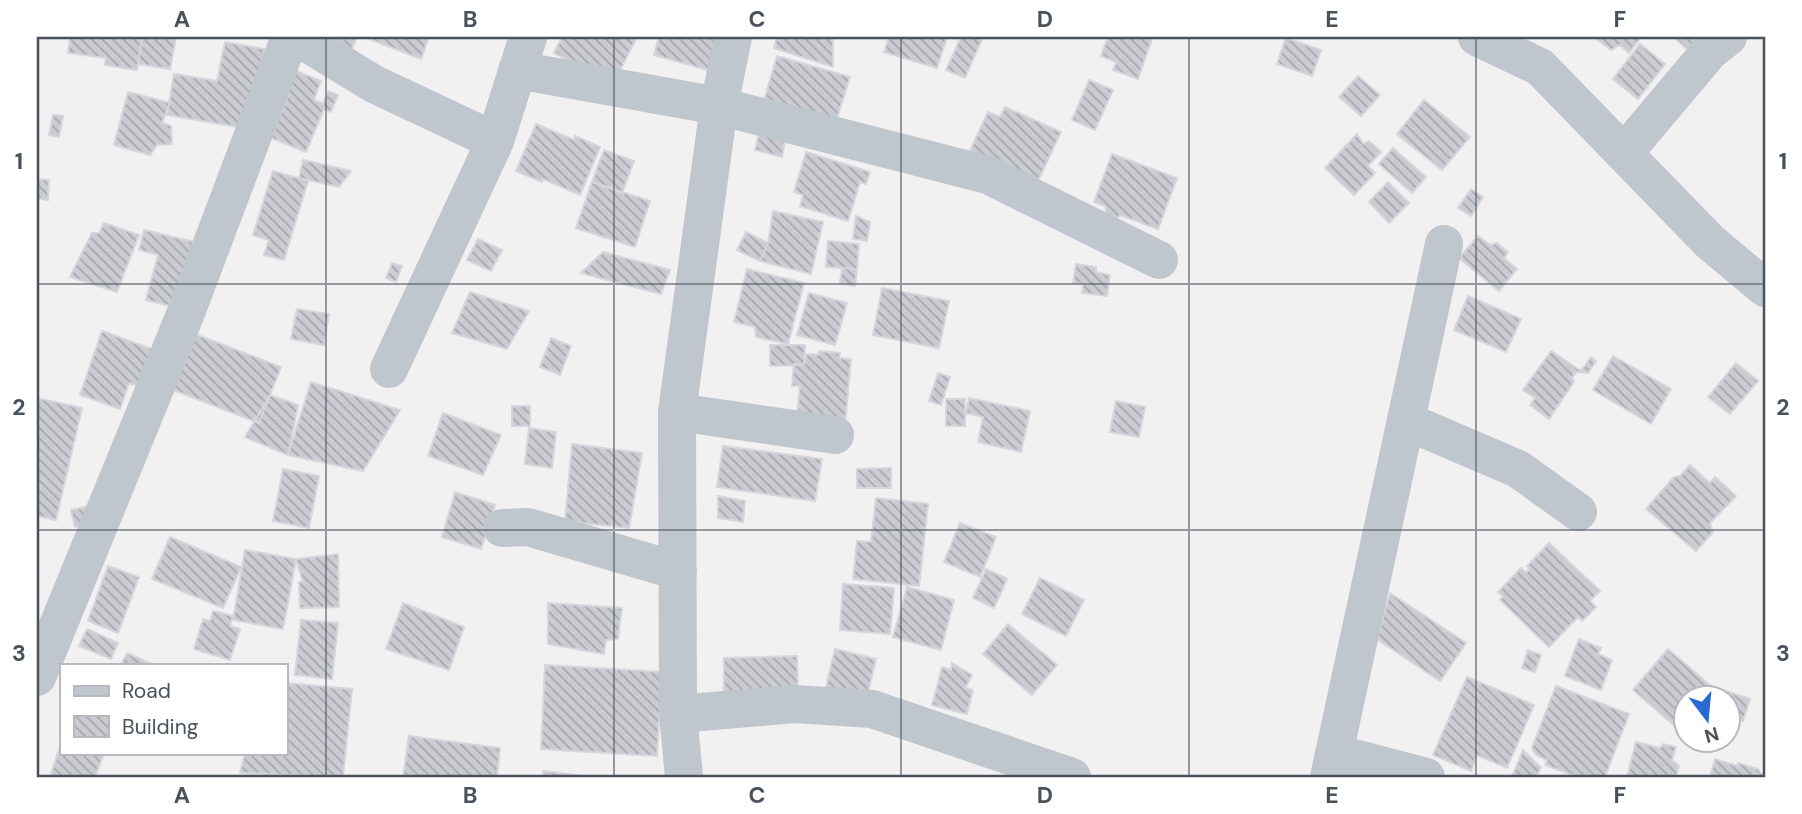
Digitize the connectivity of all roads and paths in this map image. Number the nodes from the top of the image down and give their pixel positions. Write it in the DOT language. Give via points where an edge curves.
graph roads {
  1 [pos="290,37"];
  2 [pos="297,37"];
  3 [pos="733,37"];
  4 [pos="1477,37"];
  5 [pos="1728,37"];
  6 [pos="522,53"];
  7 [pos="719,106"];
  8 [pos="495,141"];
  9 [pos="1624,153"];
  10 [pos="1444,244"];
  11 [pos="1159,260"];
  12 [pos="1765,288"];
  13 [pos="389,369"];
  14 [pos="677,412"];
  15 [pos="1406,421"];
  16 [pos="835,435"];
  17 [pos="1578,512"];
  18 [pos="502,528"];
  19 [pos="678,570"];
  20 [pos="37,677"];
  21 [pos="678,715"];
  22 [pos="1332,765"];
  23 [pos="684,777"];
  24 [pos="1072,777"];
  25 [pos="1426,777"];
  1 -- 20 [label="street" via="187,310"];
  2 -- 8 [label="street" via="374,84"];
  3 -- 7 [label="street"];
  4 -- 9 [label="street" via="1540,67"];
  5 -- 9 [label="street" via="1710,51"];
  6 -- 7 [label="street"];
  6 -- 8 [label="street"];
  7 -- 11 [label="street" via="988,175"];
  7 -- 14 [label="street"];
  8 -- 13 [label="street"];
  9 -- 12 [label="street" via="1710,242"];
  10 -- 15 [label="street"];
  14 -- 16 [label="street"];
  14 -- 19 [label="street"];
  15 -- 17 [label="street" via="1518,469"];
  15 -- 22 [label="street"];
  18 -- 19 [label="street" via="528,527"];
  19 -- 21 [label="street"];
  21 -- 23 [label="street"];
  21 -- 24 [label="street" via="795,704 872,709"];
  22 -- 25 [label="street"];
}
